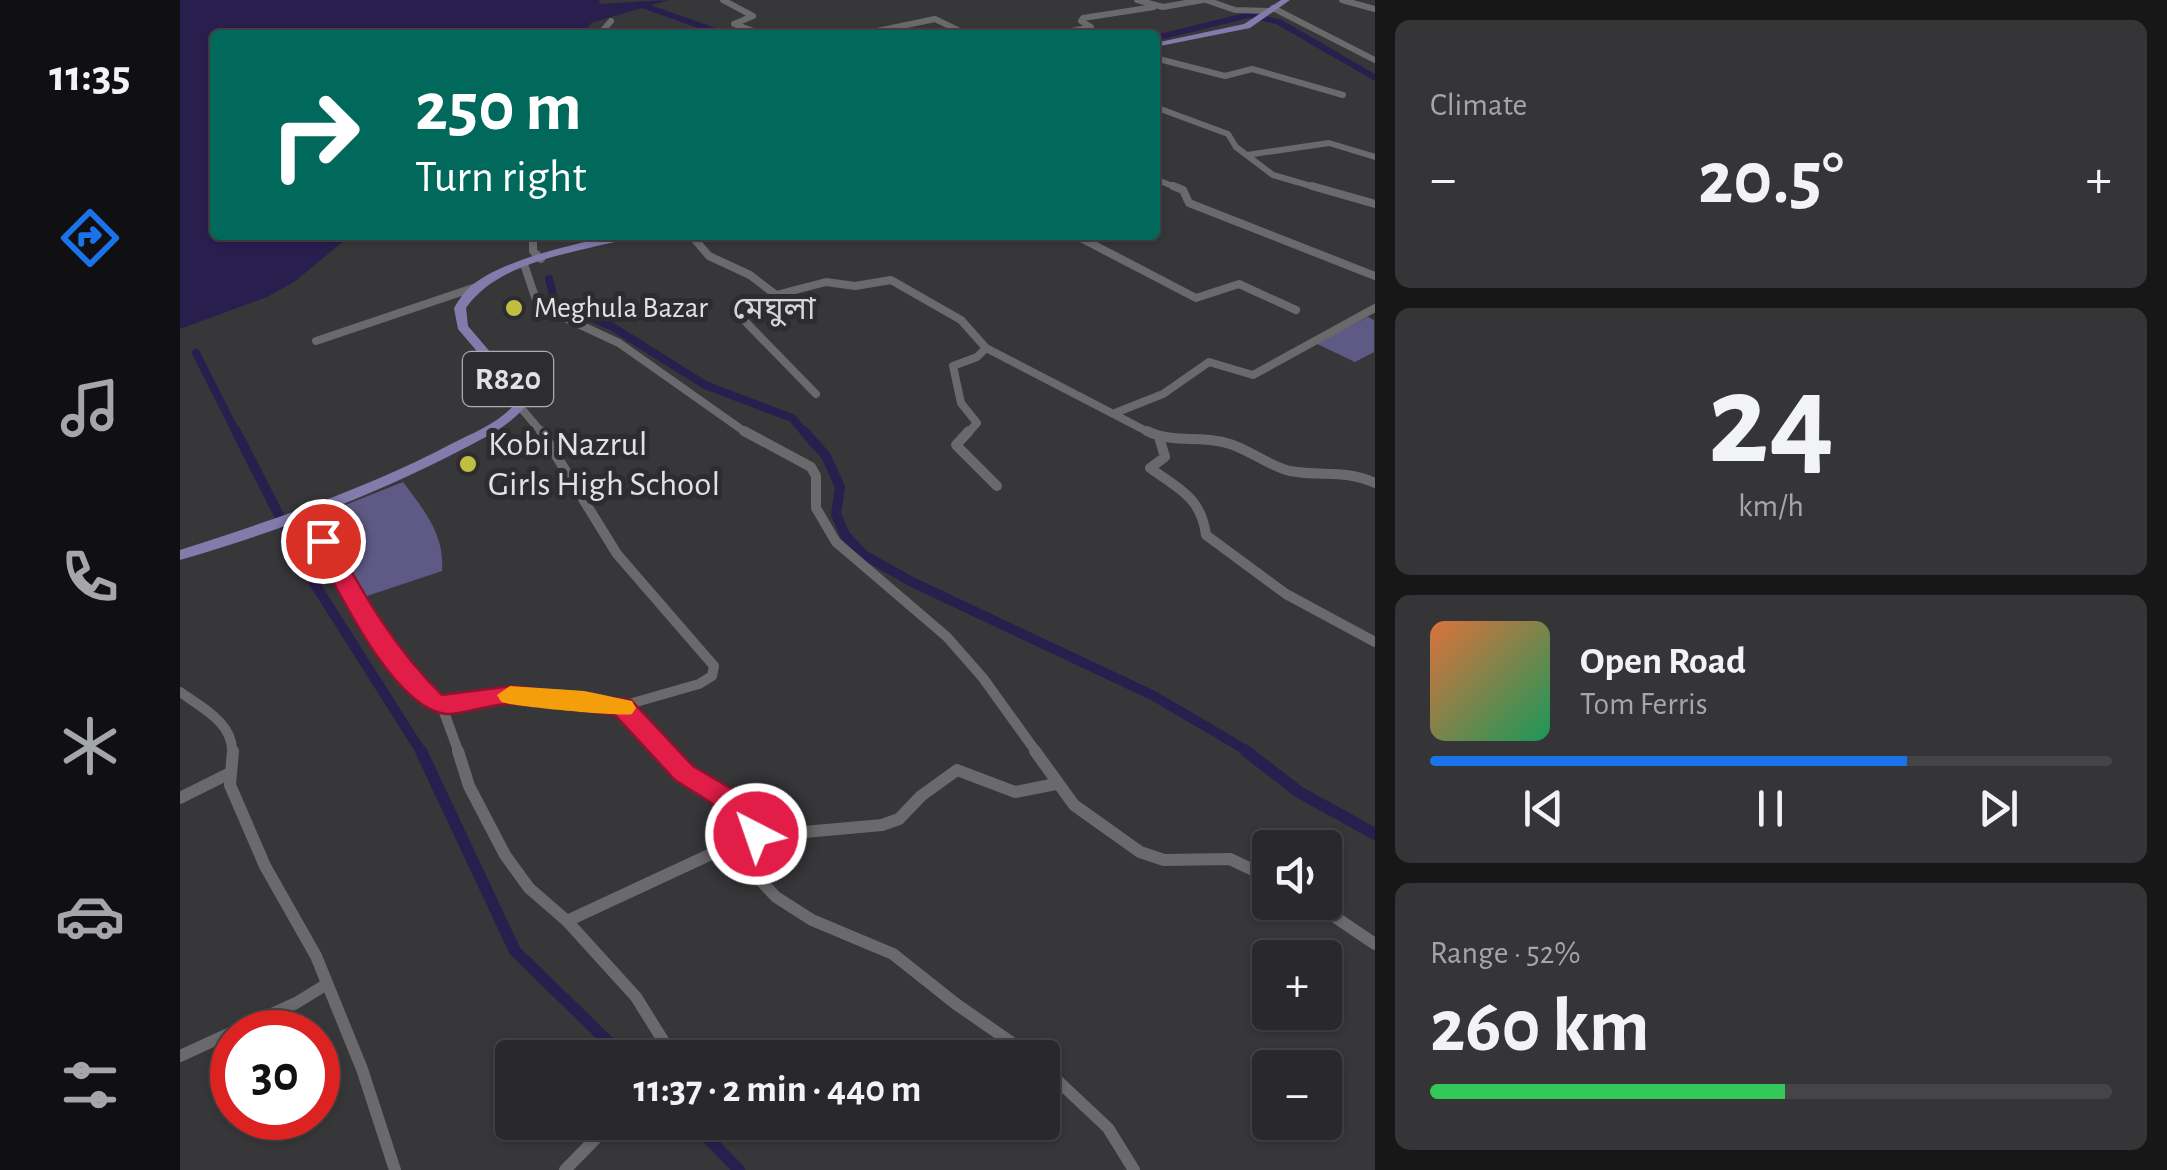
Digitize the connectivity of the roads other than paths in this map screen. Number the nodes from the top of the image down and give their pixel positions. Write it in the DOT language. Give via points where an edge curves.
graph roads {
  1 [pos="722,0"];
  2 [pos="1137,0"];
  3 [pos="1204,0"];
  4 [pos="1286,0"];
  5 [pos="1342,0"];
  6 [pos="1154,7"];
  7 [pos="1374,8"];
  8 [pos="1269,11"];
  9 [pos="611,21"];
  10 [pos="604,30"];
  11 [pos="750,30"];
  12 [pos="882,30"];
  13 [pos="958,30"];
  14 [pos="1077,30"];
  15 [pos="1160,44"];
  16 [pos="1160,59"];
  17 [pos="1374,60"];
  18 [pos="1343,96"];
  19 [pos="1160,109"];
  20 [pos="1247,155"];
  21 [pos="1374,157"];
  22 [pos="1160,181"];
  23 [pos="1374,204"];
  24 [pos="532,240"];
  25 [pos="610,240"];
  26 [pos="694,240"];
  27 [pos="1085,240"];
  28 [pos="541,259"];
  29 [pos="524,264"];
  30 [pos="1374,276"];
  31 [pos="476,287"];
  32 [pos="776,295"];
  33 [pos="1374,308"];
  34 [pos="1296,310"];
  35 [pos="316,341"];
  36 [pos="986,348"];
  37 [pos="816,394"];
  38 [pos="521,408"];
  39 [pos="1115,414"];
  40 [pos="1159,438"];
  41 [pos="1374,483"];
  42 [pos="997,486"];
  43 [pos="303,514"];
  44 [pos="180,554"];
  45 [pos="1374,642"];
  46 [pos="180,692"];
  47 [pos="441,704"];
  48 [pos="622,706"];
  49 [pos="228,774"];
  50 [pos="1056,784"];
  51 [pos="180,798"];
  52 [pos="756,825"];
  53 [pos="747,850"];
  54 [pos="1252,869"];
  55 [pos="1339,920"];
  56 [pos="567,921"];
  57 [pos="1374,944"];
  58 [pos="327,984"];
  59 [pos="663,1040"];
  60 [pos="1013,1040"];
  61 [pos="180,1056"];
  62 [pos="1060,1084"];
  63 [pos="592,1140"];
  64 [pos="395,1170"];
  65 [pos="566,1170"];
  66 [pos="1134,1170"];
  1 -- 11 [label="street" via="753,16 734,24"];
  2 -- 6 [label="street"];
  3 -- 6 [label="street"];
  3 -- 8 [label="street"];
  4 -- 8 [label="main road"];
  5 -- 7 [label="street"];
  6 -- 14 [label="street" via="1083,18 1091,27"];
  8 -- 15 [label="main road" via="1256,22"];
  8 -- 17 [label="street"];
  9 -- 10 [label="street"];
  12 -- 13 [label="street" via="935,19"];
  16 -- 18 [label="street" via="1222,76 1252,68"];
  19 -- 20 [label="street" via="1228,134"];
  20 -- 21 [label="street" via="1330,143"];
  20 -- 23 [label="street" via="1272,175"];
  22 -- 30 [label="street" via="1182,190 1189,203"];
  24 -- 28 [label="street"];
  25 -- 28 [label="main road"];
  26 -- 32 [label="street" via="720,265"];
  27 -- 34 [label="street" via="1196,298 1239,284"];
  28 -- 29 [label="main road"];
  29 -- 31 [label="main road"];
  29 -- 50 [label="street" via="546,309 618,343 757,440 811,467 816,508 836,542 946,637"];
  31 -- 35 [label="street"];
  31 -- 38 [label="main road, R820" via="458,302 456,316 520,394"];
  32 -- 36 [label="street" via="826,282 855,286 886,278 950,312"];
  32 -- 37 [label="street" via="737,313"];
  33 -- 39 [label="street" via="1254,375 1209,362 1163,394"];
  36 -- 39 [label="street"];
  36 -- 42 [label="street" via="952,366 961,403 977,423 956,445"];
  38 -- 43 [label="main road, R820" via="414,470"];
  38 -- 48 [label="street" via="546,436 618,554 714,666 712,676 698,684"];
  39 -- 40 [label="street"];
  40 -- 41 [label="street" via="1222,441 1286,470 1350,472"];
  40 -- 45 [label="street" via="1165,456 1150,468 1190,497 1203,514 1206,535 1286,594"];
  43 -- 44 [label="main road, R820"];
  43 -- 47 [label="street" via="371,628 404,672"];
  46 -- 49 [label="street" via="224,725 233,745"];
  47 -- 48 [label="street" via="512,695"];
  47 -- 56 [label="street" via="496,840 528,888"];
  48 -- 52 [label="street" via="684,773 742,808"];
  49 -- 51 [label="street"];
  49 -- 58 [label="street" via="264,866"];
  50 -- 52 [label="street" via="1012,794 957,770 899,819 882,824 804,832"];
  50 -- 54 [label="street" via="1140,852 1164,860 1230,859"];
  52 -- 53 [label="street"];
  53 -- 56 [label="street" via="722,850"];
  53 -- 60 [label="street" via="766,886 802,919 894,954"];
  55 -- 57 [label="street"];
  56 -- 59 [label="street" via="636,997"];
  58 -- 61 [label="street"];
  58 -- 64 [label="street"];
  62 -- 66 [label="street" via="1128,1153"];
  63 -- 65 [label="street"];
}
